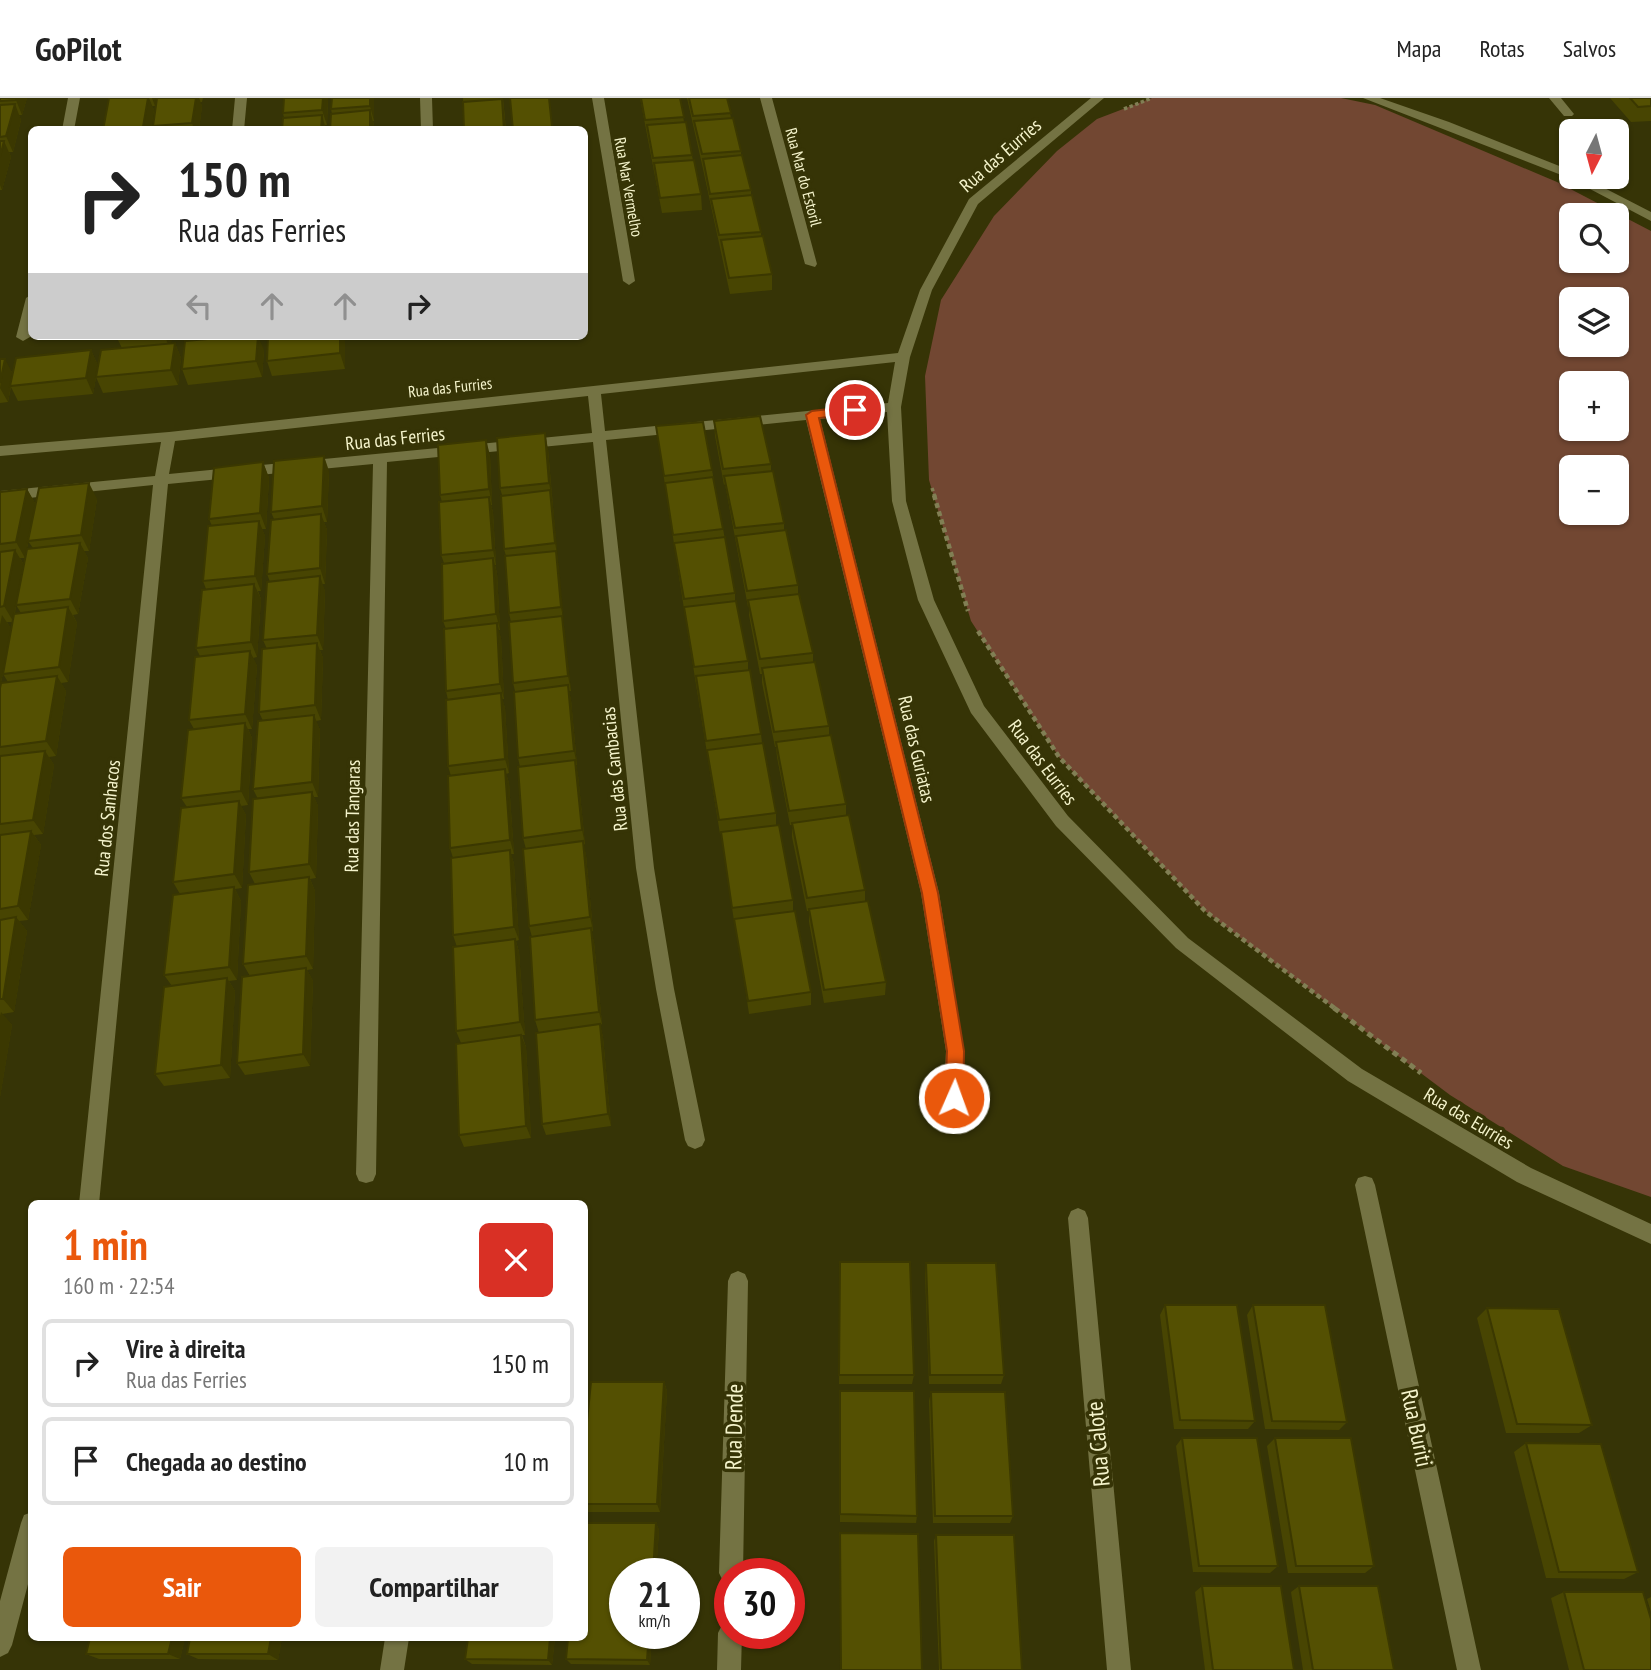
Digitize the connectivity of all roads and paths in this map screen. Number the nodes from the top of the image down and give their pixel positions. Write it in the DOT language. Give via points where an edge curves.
graph roads {
  1 [pos="74,98"];
  2 [pos="241,98"];
  3 [pos="426,98"];
  4 [pos="598,98"];
  5 [pos="766,98"];
  6 [pos="1098,98"];
  7 [pos="1152,98"];
  8 [pos="1369,98"];
  9 [pos="1555,98"];
  10 [pos="1119,110"];
  11 [pos="1568,114"];
  12 [pos="69,126"];
  13 [pos="238,126"];
  14 [pos="427,126"];
  15 [pos="1559,170"];
  16 [pos="1598,189"];
  17 [pos="1651,217"];
  18 [pos="811,264"];
  19 [pos="629,281"];
  20 [pos="28,315"];
  21 [pos="23,337"];
  22 [pos="903,357"];
  23 [pos="594,390"];
  24 [pos="894,407"];
  25 [pos="812,415"];
  26 [pos="598,436"];
  27 [pos="169,437"];
  28 [pos="0,451"];
  29 [pos="380,460"];
  30 [pos="162,480"];
  31 [pos="929,480"];
  32 [pos="0,496"];
  33 [pos="1428,1078"];
  34 [pos="954,1098"];
  35 [pos="695,1140"];
  36 [pos="366,1174"];
  37 [pos="1365,1185"];
  38 [pos="89,1200"];
  39 [pos="1078,1218"];
  40 [pos="1651,1234"];
  41 [pos="738,1281"];
  42 [pos="28,1538"];
  43 [pos="731,1558"];
  44 [pos="397,1641"];
  45 [pos="0,1645"];
  46 [pos="730,1649"];
  47 [pos="392,1670"];
  48 [pos="729,1670"];
  49 [pos="1119,1670"];
  50 [pos="1469,1670"];
  1 -- 12 [label="street"];
  2 -- 13 [label="street"];
  3 -- 14 [label="street"];
  4 -- 19 [label="street, Rua Mar Vermelho"];
  5 -- 18 [label="street, Rua Mar do Estoril"];
  6 -- 22 [label="street, Rua das Eurries" via="974,202 926,290"];
  7 -- 10 [label="path"];
  8 -- 15 [label="street"];
  9 -- 11 [label="street"];
  16 -- 17 [label="street"];
  20 -- 21 [label="street"];
  22 -- 23 [label="street, Rua das Furries"];
  22 -- 24 [label="street, Rua das Eurries"];
  23 -- 26 [label="street, Rua das Cambacias"];
  23 -- 27 [label="street, Rua das Furries"];
  24 -- 25 [label="street, Rua das Ferries"];
  24 -- 40 [label="street, Rua das Eurries" via="899,501 926,600 977,709 1062,821 1182,943 1355,1075 1524,1175"];
  25 -- 26 [label="street, Rua das Ferries"];
  25 -- 34 [label="street, Rua das Guriatas" via="930,893 955,1051"];
  26 -- 29 [label="street, Rua das Ferries"];
  26 -- 35 [label="street, Rua das Cambacias" via="645,868"];
  27 -- 28 [label="street, Rua das Furries"];
  27 -- 30 [label="street, Rua dos Sanhacos"];
  29 -- 30 [label="street, Rua das Ferries"];
  29 -- 36 [label="street, Rua das Tangaras"];
  30 -- 32 [label="street, Rua das Ferries"];
  30 -- 38 [label="street, Rua dos Sanhacos"];
  31 -- 33 [label="path" via="971,621 1059,757 1205,911"];
  37 -- 50 [label="street, Rua Buriti"];
  39 -- 49 [label="street, Rua Calote"];
  41 -- 43 [label="street, Rua Dende"];
  42 -- 45 [label="street"];
  44 -- 47 [label="street"];
  46 -- 48 [label="street"];
}
